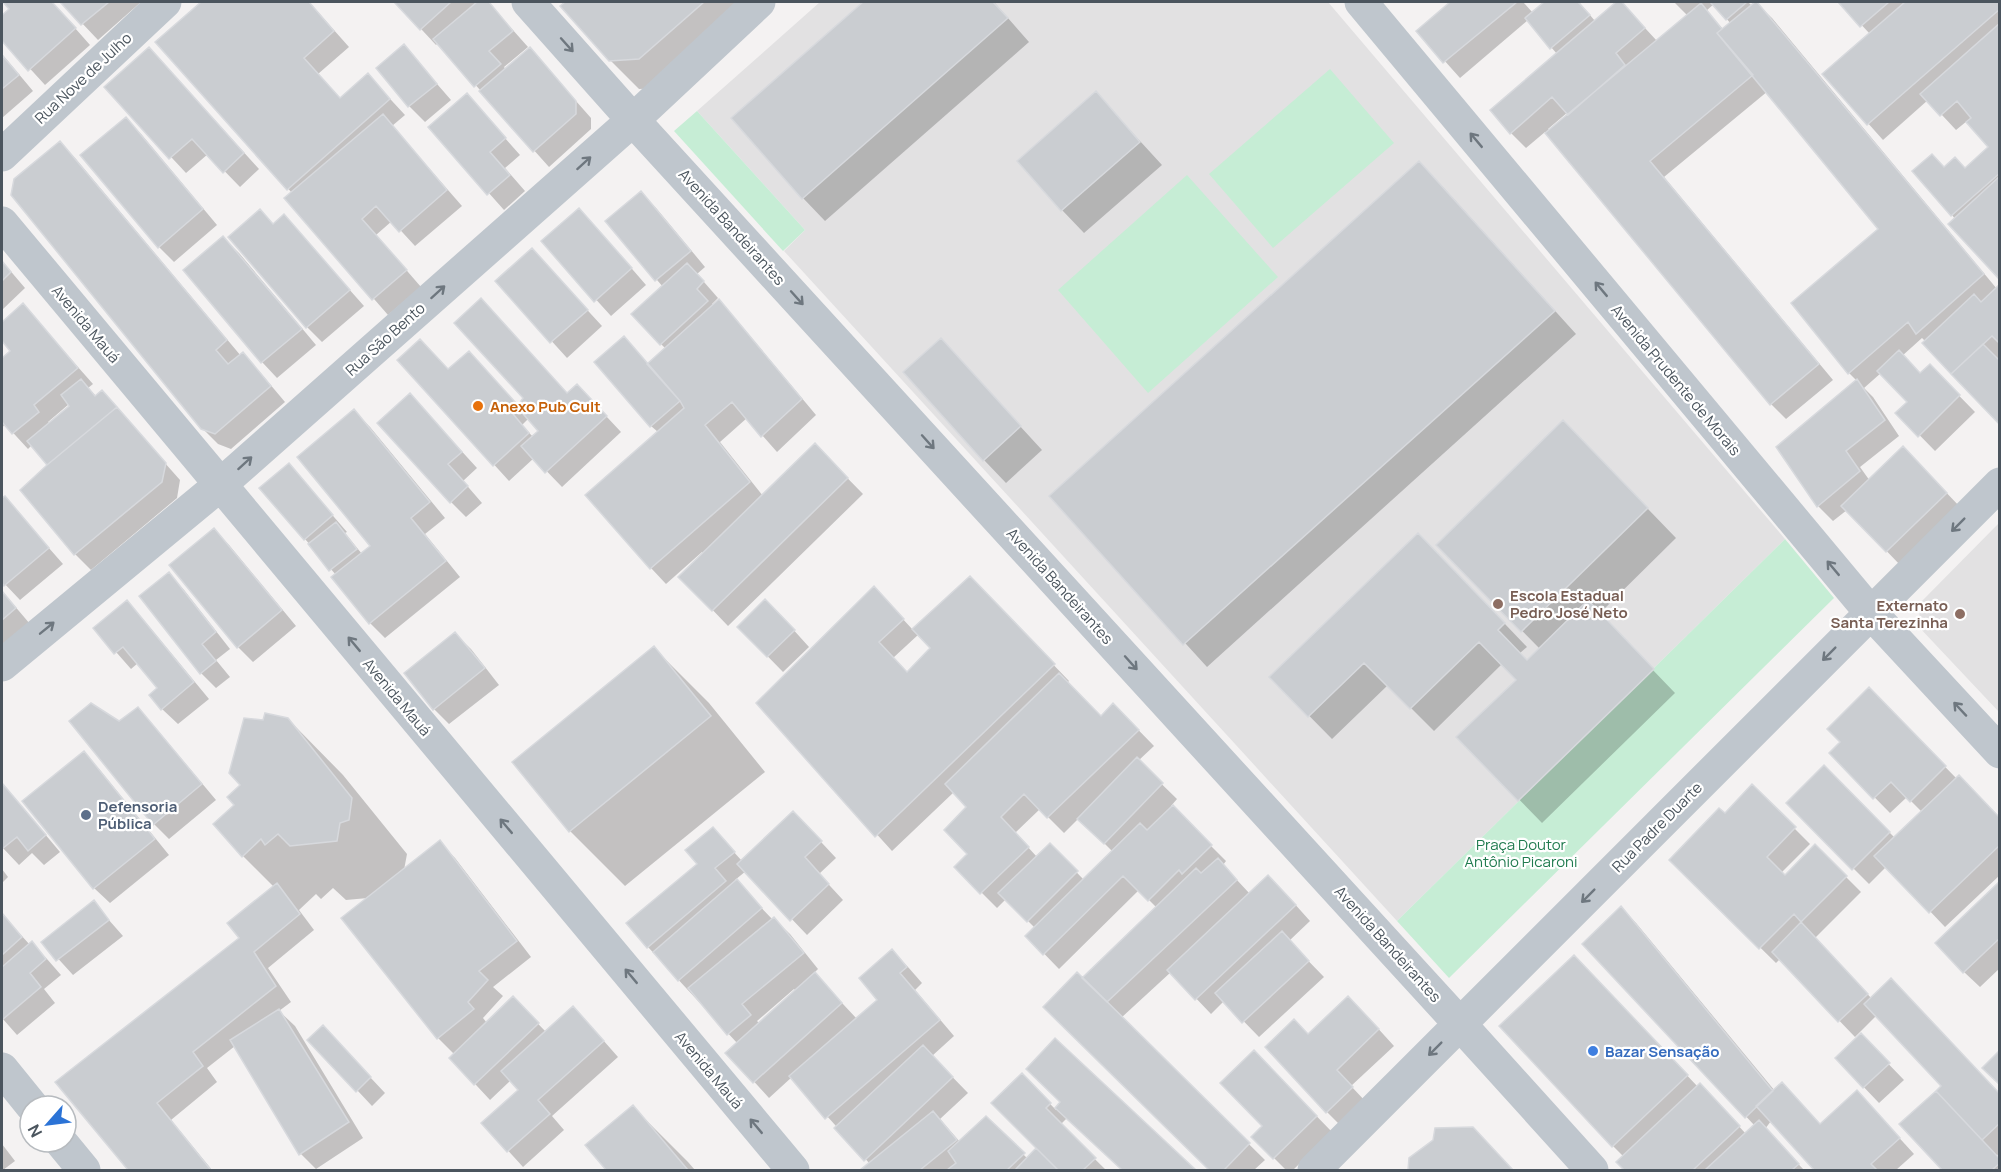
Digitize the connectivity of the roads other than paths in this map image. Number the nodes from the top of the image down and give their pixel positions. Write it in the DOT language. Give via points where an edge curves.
graph roads {
  1 [pos="165,2"];
  2 [pos="528,2"];
  3 [pos="759,2"];
  4 [pos="1361,2"];
  5 [pos="633,120"];
  6 [pos="2,155"];
  7 [pos="2,223"];
  8 [pos="2000,484"];
  9 [pos="220,485"];
  10 [pos="1871,613"];
  11 [pos="2,665"];
  12 [pos="2000,752"];
  13 [pos="1461,1024"];
  14 [pos="2,1069"];
  15 [pos="22,1094"];
  16 [pos="71,1154"];
  17 [pos="84,1170"];
  18 [pos="793,1170"];
  19 [pos="1314,1170"];
  20 [pos="1592,1170"];
  1 -- 6 [label="street, Rua Nove de Julho"];
  2 -- 5 [label="street, Avenida Bandeirantes, one-way"];
  3 -- 5 [label="street, Rua São Bento"];
  10 -- 4 [label="street, Avenida Prudente de Morais, one-way"];
  9 -- 5 [label="street, Rua São Bento, one-way"];
  5 -- 13 [label="street, Avenida Bandeirantes, one-way"];
  7 -- 9 [label="street, Avenida Mauá"];
  8 -- 10 [label="street, Rua Padre Duarte, one-way"];
  11 -- 9 [label="street, Rua São Bento, one-way"];
  18 -- 9 [label="street, Avenida Mauá, one-way"];
  12 -- 10 [label="street, Avenida Prudente de Morais, one-way"];
  10 -- 13 [label="street, Rua Padre Duarte, one-way"];
  13 -- 19 [label="street, Rua Padre Duarte, one-way"];
  13 -- 20 [label="street, Avenida Bandeirantes"];
  14 -- 15 [label="street"];
  16 -- 17 [label="street"];
}
